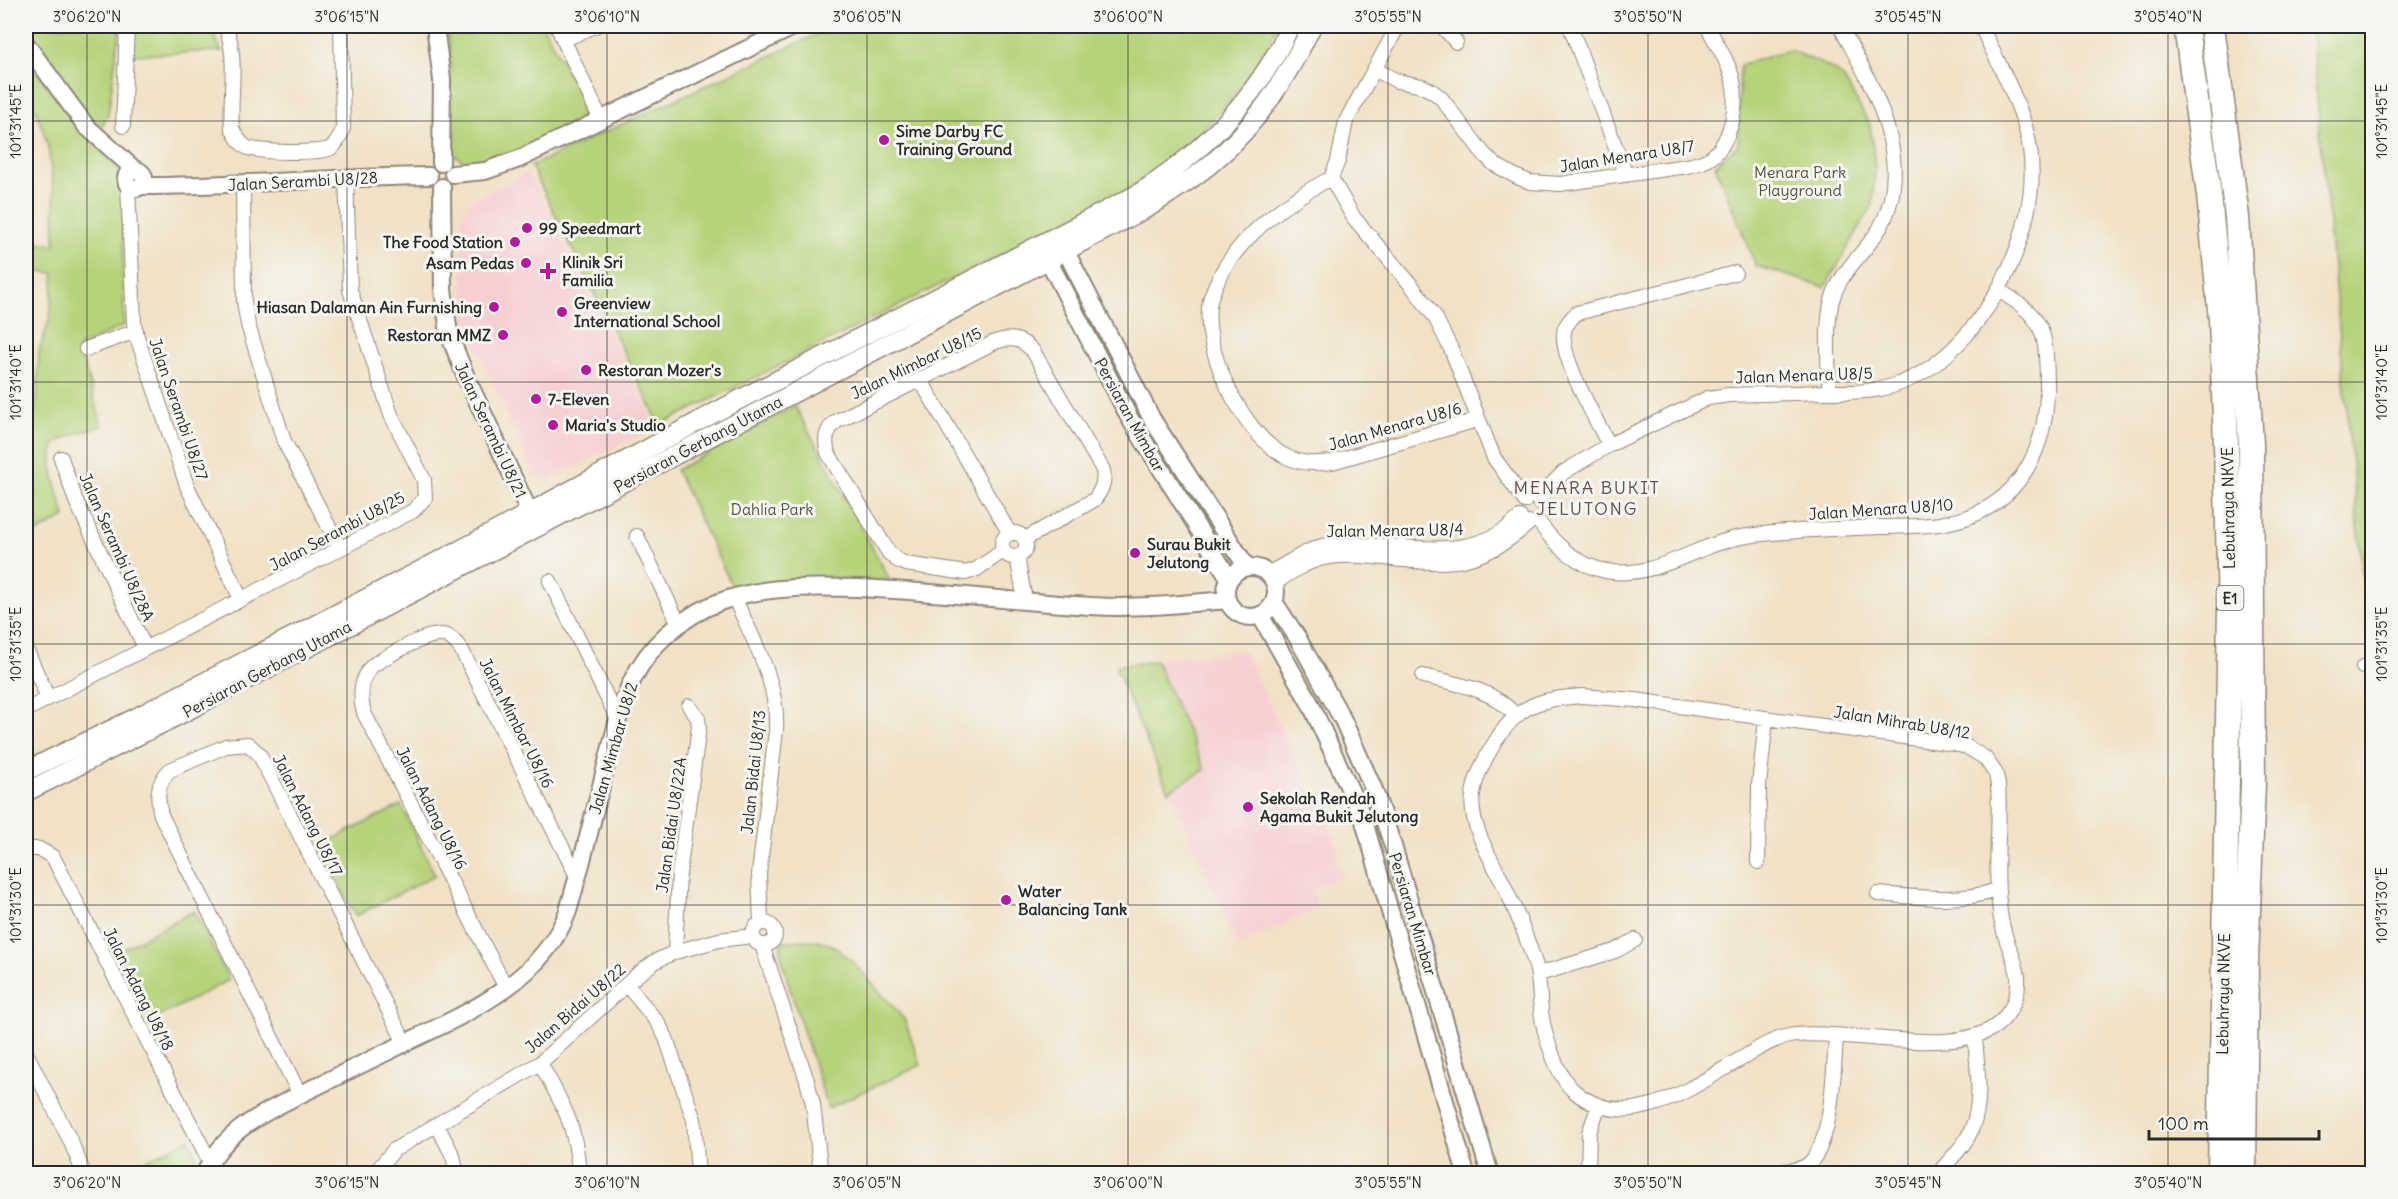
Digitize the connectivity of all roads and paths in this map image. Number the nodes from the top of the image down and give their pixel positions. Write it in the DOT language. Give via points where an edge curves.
graph roads {
  1 [pos="127,26"];
  2 [pos="225,26"];
  3 [pos="340,26"];
  4 [pos="435,26"];
  5 [pos="557,26"];
  6 [pos="595,26"];
  7 [pos="795,26"];
  8 [pos="1290,26"];
  9 [pos="1312,26"];
  10 [pos="1398,26"];
  11 [pos="1442,26"];
  12 [pos="1570,26"];
  13 [pos="1707,26"];
  14 [pos="1840,26"];
  15 [pos="1981,26"];
  16 [pos="2187,26"];
  17 [pos="2212,26"];
  18 [pos="777,29"];
  19 [pos="565,39"];
  20 [pos="1456,42"];
  21 [pos="26,44"];
  22 [pos="1376,70"];
  23 [pos="601,120"];
  24 [pos="123,126"];
  25 [pos="447,168"];
  26 [pos="1626,175"];
  27 [pos="429,176"];
  28 [pos="346,177"];
  29 [pos="1331,178"];
  30 [pos="135,180"];
  31 [pos="243,184"];
  32 [pos="441,187"];
  33 [pos="1062,244"];
  34 [pos="1045,253"];
  35 [pos="1735,273"];
  36 [pos="1998,290"];
  37 [pos="136,331"];
  38 [pos="86,349"];
  39 [pos="920,379"];
  40 [pos="1828,392"];
  41 [pos="1477,420"];
  42 [pos="1609,445"];
  43 [pos="61,458"];
  44 [pos="1532,502"];
  45 [pos="533,520"];
  46 [pos="1529,521"];
  47 [pos="1010,534"];
  48 [pos="637,536"];
  49 [pos="1025,539"];
  50 [pos="340,548"];
  51 [pos="1003,551"];
  52 [pos="1017,557"];
  53 [pos="1246,566"];
  54 [pos="1229,578"];
  55 [pos="1272,578"];
  56 [pos="550,581"];
  57 [pos="734,597"];
  58 [pos="241,599"];
  59 [pos="1025,600"];
  60 [pos="1227,600"];
  61 [pos="1274,602"];
  62 [pos="1260,615"];
  63 [pos="679,624"];
  64 [pos="145,648"];
  65 [pos="26,649"];
  66 [pos="397,652"];
  67 [pos="1423,676"];
  68 [pos="48,699"];
  69 [pos="689,706"];
  70 [pos="26,710"];
  71 [pos="1515,715"];
  72 [pos="1766,719"];
  73 [pos="618,720"];
  74 [pos="26,771"];
  75 [pos="26,792"];
  76 [pos="26,849"];
  77 [pos="1758,862"];
  78 [pos="578,878"];
  79 [pos="1998,890"];
  80 [pos="1878,894"];
  81 [pos="761,922"];
  82 [pos="1635,940"];
  83 [pos="757,941"];
  84 [pos="675,952"];
  85 [pos="1539,974"];
  86 [pos="627,986"];
  87 [pos="506,987"];
  88 [pos="1836,1036"];
  89 [pos="1975,1038"];
  90 [pos="405,1043"];
  91 [pos="26,1053"];
  92 [pos="540,1063"];
  93 [pos="300,1095"];
  94 [pos="1599,1105"];
  95 [pos="437,1125"];
  96 [pos="208,1168"];
  97 [pos="1808,1170"];
  98 [pos="84,1173"];
  99 [pos="374,1173"];
  100 [pos="458,1173"];
  101 [pos="579,1173"];
  102 [pos="698,1173"];
  103 [pos="821,1173"];
  104 [pos="1466,1173"];
  105 [pos="1490,1173"];
  106 [pos="1588,1173"];
  107 [pos="1760,1173"];
  108 [pos="1938,1173"];
  109 [pos="2220,1173"];
  110 [pos="2244,1173"];
  1 -- 24 [label="street"];
  2 -- 3 [label="street" via="230,37 232,128 247,147 272,151 327,149 341,135"];
  4 -- 25 [label="street"];
  5 -- 19 [label="street"];
  6 -- 19 [label="street"];
  7 -- 18 [label="street"];
  8 -- 33 [label="main road, Persiaran Gerbang Utama" via="1264,74 1216,131 1184,160"];
  9 -- 33 [label="main road, Persiaran Gerbang Utama" via="1270,98 1215,161 1149,207"];
  10 -- 22 [label="street"];
  11 -- 20 [label="street"];
  12 -- 26 [label="street"];
  13 -- 26 [label="street, Jalan Menara U8/7" via="1728,66 1734,93 1731,121 1721,146 1702,162"];
  14 -- 40 [label="street" via="1880,105 1895,166 1886,216 1849,268 1832,302"];
  15 -- 36 [label="street, Jalan Menara U8/5" via="2021,115 2031,154 2027,218"];
  16 -- 109 [label="highway, Lebuhraya NKVE / E1" via="2221,320 2226,444 2230,609"];
  17 -- 110 [label="highway, Lebuhraya NKVE / E1" via="2237,217 2251,444 2253,783"];
  18 -- 23 [label="street"];
  19 -- 23 [label="street"];
  21 -- 30 [label="street" via="86,126"];
  22 -- 26 [label="street, Jalan Menara U8/7" via="1397,81 1432,90 1483,153 1517,177 1560,184"];
  22 -- 29 [label="street" via="1346,121"];
  23 -- 25 [label="street" via="498,167 471,173"];
  25 -- 27 [label="street" via="431,168"];
  25 -- 32 [label="street" via="449,184"];
  27 -- 28 [label="street, Jalan Serambi U8/28"];
  27 -- 32 [label="street" via="434,185"];
  28 -- 31 [label="street, Jalan Serambi U8/28"];
  28 -- 50 [label="street, Jalan Serambi U8/25" via="350,290 391,415 426,490 421,505 413,511"];
  29 -- 41 [label="street" via="1354,218 1435,317"];
  29 -- 41 [label="street, Jalan Menara U8/6" via="1257,228 1232,257 1216,285 1208,330 1217,367 1241,410 1271,447 1285,457 1315,464"];
  30 -- 31 [label="street, Jalan Serambi U8/28" via="177,186"];
  30 -- 37 [label="street, Jalan Serambi U8/27" via="130,218"];
  31 -- 50 [label="street" via="244,301 248,325 284,441"];
  32 -- 45 [label="street, Jalan Serambi U8/21" via="443,289 449,334"];
  33 -- 34 [label="main road, Persiaran Gerbang Utama"];
  33 -- 53 [label="street, Persiaran Mimbar" via="1152,419"];
  34 -- 45 [label="main road, Persiaran Gerbang Utama"];
  34 -- 54 [label="street, Persiaran Mimbar" via="1130,419"];
  35 -- 42 [label="street" via="1577,313 1569,321 1564,339 1568,360"];
  36 -- 40 [label="street, Jalan Menara U8/5" via="1962,340 1920,375 1876,390"];
  36 -- 46 [label="street, Jalan Menara U8/10" via="2028,311 2042,329 2047,360 2047,412 2031,464 2008,492 1980,513 1925,525 1738,538 1672,562 1621,572 1582,562"];
  37 -- 38 [label="street"];
  37 -- 58 [label="street, Jalan Serambi U8/27" via="187,486"];
  39 -- 47 [label="street"];
  39 -- 49 [label="street, Jalan Mimbar U8/15" via="1004,339 1021,340 1033,351 1104,477 1094,500"];
  39 -- 51 [label="street, Jalan Mimbar U8/15" via="833,424 827,435 828,453 897,560 966,573"];
  40 -- 42 [label="street, Jalan Menara U8/5" via="1708,398"];
  41 -- 44 [label="street" via="1494,458"];
  42 -- 44 [label="street, Jalan Menara U8/5" via="1564,472"];
  43 -- 64 [label="street, Jalan Serambi U8/28A" via="76,501"];
  44 -- 46 [label="street" via="1520,506"];
  44 -- 46 [label="street" via="1543,512"];
  45 -- 74 [label="main road, Persiaran Gerbang Utama" via="475,542"];
  45 -- 75 [label="main road, Persiaran Gerbang Utama" via="175,717"];
  46 -- 55 [label="street, Jalan Menara U8/4" via="1482,543 1455,548 1323,546"];
  47 -- 49 [label="street" via="1020,534"];
  47 -- 51 [label="street" via="1002,543"];
  48 -- 63 [label="street"];
  49 -- 52 [label="street" via="1025,551"];
  50 -- 58 [label="street, Jalan Serambi U8/25"];
  51 -- 52 [label="street"];
  52 -- 59 [label="street"];
  53 -- 54 [label="street"];
  53 -- 55 [label="street" via="1262,568"];
  54 -- 60 [label="street"];
  55 -- 61 [label="street"];
  56 -- 73 [label="street"];
  57 -- 59 [label="street, Jalan Mimbar U8/2" via="780,589 831,587"];
  57 -- 63 [label="street, Jalan Mimbar U8/2"];
  57 -- 81 [label="street, Jalan Bidai U8/13" via="768,673 776,708 759,874"];
  58 -- 64 [label="street, Jalan Serambi U8/25"];
  59 -- 60 [label="street, Jalan Mimbar U8/2" via="1136,608"];
  60 -- 62 [label="street" via="1230,607 1244,616"];
  61 -- 62 [label="street"];
  61 -- 105 [label="street, Persiaran Mimbar" via="1343,720 1374,790"];
  62 -- 104 [label="street, Persiaran Mimbar" via="1316,715 1363,818"];
  63 -- 73 [label="street, Jalan Mimbar U8/2" via="639,666"];
  64 -- 68 [label="street, Jalan Serambi U8/25"];
  65 -- 68 [label="street"];
  66 -- 78 [label="street, Jalan Mimbar U8/16" via="437,634 447,636 461,649"];
  66 -- 87 [label="street, Jalan Adang U8/16" via="367,672 361,693 364,713"];
  67 -- 71 [label="street" via="1487,694"];
  68 -- 70 [label="street, Jalan Serambi U8/25"];
  69 -- 84 [label="street, Jalan Bidai U8/22A" via="699,727 679,874"];
  71 -- 72 [label="street, Jalan Mihrab U8/12" via="1536,704 1582,696"];
  71 -- 85 [label="street, Jalan Mihrab U8/12" via="1478,776 1473,816"];
  72 -- 77 [label="street" via="1759,786"];
  72 -- 79 [label="street, Jalan Mihrab U8/12" via="1954,744 1986,758 1998,785"];
  73 -- 78 [label="street, Jalan Mimbar U8/2"];
  76 -- 96 [label="street, Jalan Adang U8/18" via="39,849 53,857"];
  78 -- 87 [label="street, Jalan Mimbar U8/2" via="564,924 551,945 530,970"];
  79 -- 80 [label="street" via="1952,898"];
  79 -- 89 [label="street, Jalan Mihrab U8/12" via="2018,989 2001,1022"];
  81 -- 83 [label="street" via="754,927"];
  81 -- 83 [label="street" via="770,924 775,936 770,943"];
  82 -- 85 [label="street" via="1615,951"];
  83 -- 84 [label="street, Jalan Bidai U8/22" via="719,940"];
  83 -- 103 [label="street" via="807,1081"];
  84 -- 86 [label="street, Jalan Bidai U8/22" via="645,968"];
  85 -- 94 [label="street, Jalan Mihrab U8/12" via="1541,1015 1559,1070 1572,1090"];
  86 -- 92 [label="street, Jalan Bidai U8/22"];
  86 -- 102 [label="street" via="658,1023 670,1048 694,1120"];
  87 -- 90 [label="street, Jalan Mimbar U8/2" via="456,1019"];
  88 -- 89 [label="street, Jalan Mihrab U8/12"];
  88 -- 94 [label="street, Jalan Mihrab U8/12" via="1801,1035 1775,1040 1652,1106 1624,1111"];
  88 -- 97 [label="street" via="1831,1111"];
  89 -- 108 [label="street" via="1977,1092 1972,1127 1964,1143"];
  90 -- 93 [label="street, Jalan Mimbar U8/2"];
  90 -- 93 [label="street, Jalan Adang U8/17" via="260,754 248,744 236,744 170,770 163,777 158,795 161,815"];
  91 -- 98 [label="street"];
  92 -- 95 [label="street, Jalan Bidai U8/22"];
  92 -- 101 [label="street" via="574,1131"];
  93 -- 96 [label="street, Jalan Mimbar U8/2" via="258,1115 235,1134"];
  94 -- 106 [label="street" via="1589,1133"];
  95 -- 99 [label="street, Jalan Bidai U8/22" via="394,1150"];
  95 -- 100 [label="street"];
  97 -- 107 [label="street"];
}
